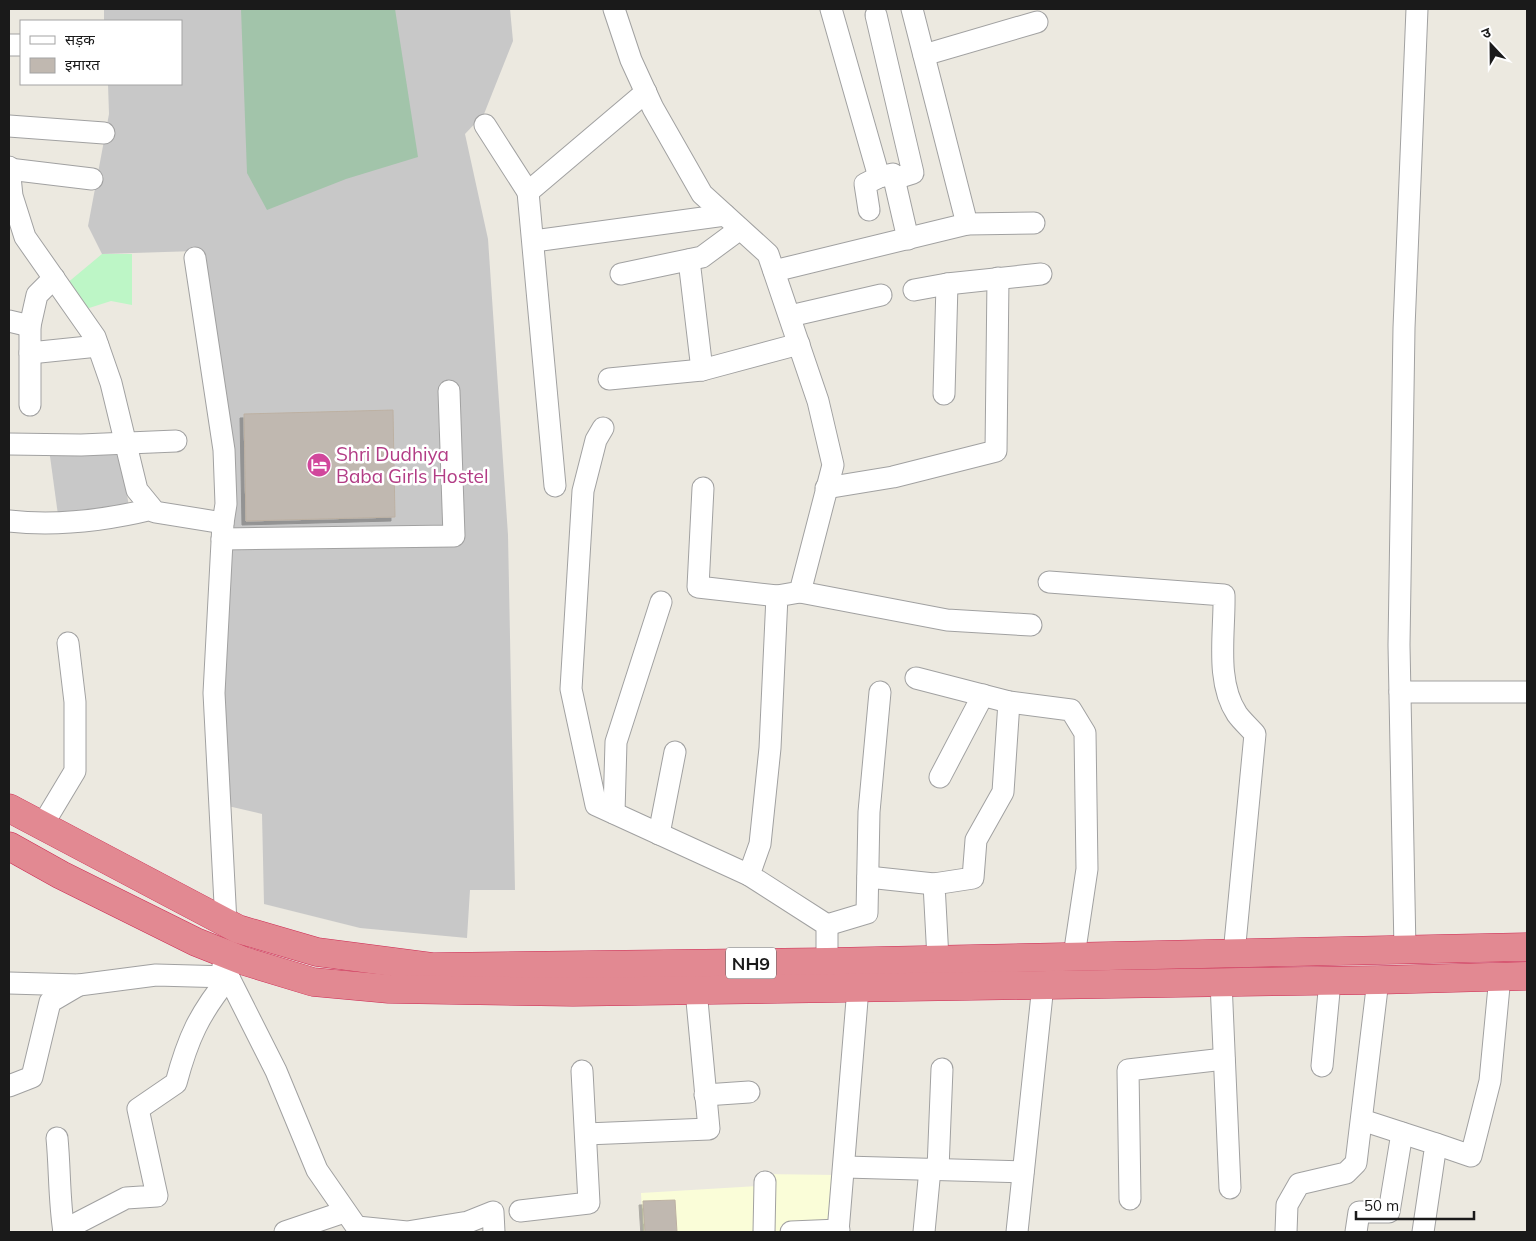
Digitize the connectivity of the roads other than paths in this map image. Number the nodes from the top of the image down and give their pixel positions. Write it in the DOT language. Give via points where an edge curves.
graph roads {
  1 [pos="614,9"];
  2 [pos="832,9"];
  3 [pos="912,9"];
  4 [pos="1417,9"];
  5 [pos="876,15"];
  6 [pos="1037,22"];
  7 [pos="924,55"];
  8 [pos="646,92"];
  9 [pos="485,125"];
  10 [pos="9,126"];
  11 [pos="104,133"];
  12 [pos="9,168"];
  13 [pos="887,178"];
  14 [pos="92,179"];
  15 [pos="528,192"];
  16 [pos="869,210"];
  17 [pos="733,222"];
  18 [pos="1034,223"];
  19 [pos="967,224"];
  20 [pos="17,238"];
  21 [pos="908,239"];
  22 [pos="534,241"];
  23 [pos="195,258"];
  24 [pos="689,260"];
  25 [pos="774,271"];
  26 [pos="621,274"];
  27 [pos="1041,274"];
  28 [pos="54,278"];
  29 [pos="998,278"];
  30 [pos="946,284"];
  31 [pos="914,290"];
  32 [pos="881,295"];
  33 [pos="790,316"];
  34 [pos="9,322"];
  35 [pos="30,326"];
  36 [pos="800,344"];
  37 [pos="98,346"];
  38 [pos="30,353"];
  39 [pos="702,370"];
  40 [pos="609,379"];
  41 [pos="449,391"];
  42 [pos="944,394"];
  43 [pos="30,404"];
  44 [pos="603,428"];
  45 [pos="176,441"];
  46 [pos="9,444"];
  47 [pos="126,444"];
  48 [pos="556,486"];
  49 [pos="703,488"];
  50 [pos="826,488"];
  51 [pos="152,509"];
  52 [pos="9,521"];
  53 [pos="222,531"];
  54 [pos="1049,582"];
  55 [pos="800,592"];
  56 [pos="777,596"];
  57 [pos="661,602"];
  58 [pos="1031,625"];
  59 [pos="68,643"];
  60 [pos="916,678"];
  61 [pos="880,692"];
  62 [pos="1400,692"];
  63 [pos="1527,692"];
  64 [pos="983,695"];
  65 [pos="1009,702"];
  66 [pos="675,752"];
  67 [pos="940,777"];
  68 [pos="9,808"];
  69 [pos="614,813"];
  70 [pos="42,826"];
  71 [pos="659,834"];
  72 [pos="9,846"];
  73 [pos="749,874"];
  74 [pos="868,877"];
  75 [pos="934,884"];
  76 [pos="226,923"];
  77 [pos="827,925"];
  78 [pos="1527,947"];
  79 [pos="215,950"];
  80 [pos="1405,950"];
  81 [pos="1234,954"];
  82 [pos="1074,956"];
  83 [pos="938,960"];
  84 [pos="827,962"];
  85 [pos="1500,976"];
  86 [pos="1527,976"];
  87 [pos="230,977"];
  88 [pos="1378,980"];
  89 [pos="1330,981"];
  90 [pos="1221,982"];
  91 [pos="9,983"];
  92 [pos="80,985"];
  93 [pos="1043,985"];
  94 [pos="858,988"];
  95 [pos="696,990"];
  96 [pos="1224,1059"];
  97 [pos="1322,1066"];
  98 [pos="942,1069"];
  99 [pos="582,1072"];
  100 [pos="9,1086"];
  101 [pos="750,1092"];
  102 [pos="706,1095"];
  103 [pos="1362,1120"];
  104 [pos="1402,1133"];
  105 [pos="586,1134"];
  106 [pos="57,1138"];
  107 [pos="1436,1144"];
  108 [pos="846,1167"];
  109 [pos="934,1169"];
  110 [pos="1023,1172"];
  111 [pos="765,1182"];
  112 [pos="1230,1188"];
  113 [pos="1130,1199"];
  114 [pos="520,1211"];
  115 [pos="354,1224"];
  116 [pos="64,1231"];
  117 [pos="839,1231"];
  118 [pos="285,1232"];
  119 [pos="494,1232"];
  120 [pos="764,1232"];
  121 [pos="791,1232"];
  122 [pos="924,1232"];
  123 [pos="1017,1232"];
  124 [pos="1286,1232"];
  125 [pos="1356,1232"];
  126 [pos="1423,1232"];
  1 -- 8 [label="street"];
  2 -- 13 [label="street"];
  3 -- 7 [label="street"];
  4 -- 62 [label="street" via="1404,338"];
  5 -- 13 [label="street" via="913,173"];
  6 -- 7 [label="street"];
  7 -- 19 [label="street"];
  8 -- 15 [label="street"];
  8 -- 17 [label="street" via="702,194"];
  9 -- 15 [label="street"];
  10 -- 11 [label="street"];
  12 -- 14 [label="street"];
  12 -- 20 [label="street"];
  13 -- 16 [label="street" via="865,184"];
  13 -- 21 [label="street"];
  15 -- 22 [label="street"];
  17 -- 22 [label="street"];
  17 -- 24 [label="street" via="702,258"];
  17 -- 25 [label="street" via="768,254"];
  18 -- 19 [label="street"];
  19 -- 21 [label="street"];
  20 -- 28 [label="street"];
  21 -- 25 [label="street"];
  22 -- 48 [label="street"];
  23 -- 53 [label="street" via="224,450 226,504"];
  24 -- 26 [label="street"];
  24 -- 39 [label="street"];
  25 -- 33 [label="street"];
  27 -- 29 [label="street"];
  28 -- 35 [label="street" via="38,295"];
  28 -- 37 [label="street"];
  29 -- 30 [label="street"];
  29 -- 50 [label="street" via="996,451 892,477"];
  30 -- 31 [label="street"];
  30 -- 42 [label="street"];
  32 -- 33 [label="street"];
  33 -- 36 [label="street"];
  34 -- 35 [label="street"];
  35 -- 38 [label="street"];
  36 -- 39 [label="street"];
  36 -- 50 [label="street" via="818,400 832,465"];
  37 -- 38 [label="street"];
  37 -- 47 [label="street"];
  38 -- 43 [label="street"];
  39 -- 40 [label="street"];
  41 -- 53 [label="street" via="454,536"];
  44 -- 69 [label="street" via="596,440 583,491 571,689 596,805"];
  45 -- 47 [label="street"];
  46 -- 47 [label="street"];
  47 -- 51 [label="street" via="137,490"];
  49 -- 56 [label="street" via="698,587"];
  50 -- 55 [label="street"];
  51 -- 52 [label="street" via="127,515 34,524"];
  51 -- 53 [label="street"];
  53 -- 76 [label="street" via="214,692"];
  54 -- 81 [label="street" via="1224,594 1223,660 1227,694 1237,714 1255,734"];
  55 -- 56 [label="street"];
  55 -- 58 [label="street" via="946,620"];
  56 -- 73 [label="street" via="770,748 760,844"];
  57 -- 69 [label="street" via="616,742"];
  59 -- 70 [label="street" via="75,702 75,771"];
  60 -- 64 [label="street"];
  61 -- 74 [label="street" via="869,812"];
  62 -- 63 [label="street"];
  62 -- 80 [label="street"];
  64 -- 65 [label="street"];
  64 -- 67 [label="street"];
  65 -- 75 [label="street" via="1003,792 976,840 973,878"];
  65 -- 82 [label="street" via="1071,710 1085,733 1088,869"];
  66 -- 71 [label="street"];
  68 -- 70 [label="highway, NH9"];
  69 -- 71 [label="street"];
  70 -- 76 [label="highway, NH9"];
  71 -- 73 [label="street"];
  72 -- 79 [label="highway, NH9"];
  73 -- 77 [label="street"];
  74 -- 75 [label="street"];
  74 -- 77 [label="street" via="868,913"];
  75 -- 83 [label="street"];
  76 -- 84 [label="highway, NH9" via="317,952 432,967"];
  77 -- 84 [label="street"];
  78 -- 80 [label="highway, NH9"];
  79 -- 87 [label="street"];
  79 -- 95 [label="highway, NH9" via="312,982 389,989"];
  80 -- 81 [label="highway, NH9"];
  81 -- 82 [label="highway, NH9"];
  82 -- 83 [label="highway, NH9"];
  83 -- 84 [label="highway, NH9"];
  85 -- 86 [label="highway, NH9"];
  85 -- 88 [label="highway, NH9"];
  85 -- 107 [label="street" via="1490,1081 1471,1156"];
  87 -- 92 [label="street" via="156,975"];
  87 -- 115 [label="street" via="276,1071 317,1170"];
  87 -- 116 [label="street" via="203,1012 186,1046 176,1083 138,1109 157,1196 126,1198"];
  88 -- 89 [label="highway, NH9"];
  88 -- 103 [label="street"];
  89 -- 90 [label="highway, NH9"];
  89 -- 97 [label="street"];
  90 -- 93 [label="highway, NH9"];
  90 -- 96 [label="street"];
  91 -- 92 [label="street"];
  92 -- 100 [label="street" via="50,1002 32,1077"];
  93 -- 94 [label="highway, NH9"];
  93 -- 110 [label="street"];
  94 -- 95 [label="highway, NH9"];
  94 -- 108 [label="street"];
  95 -- 102 [label="street"];
  96 -- 112 [label="street"];
  96 -- 113 [label="street" via="1128,1070"];
  98 -- 109 [label="street"];
  99 -- 105 [label="street"];
  101 -- 102 [label="street"];
  102 -- 105 [label="street" via="708,1129"];
  103 -- 104 [label="street"];
  103 -- 124 [label="street" via="1356,1163 1346,1173 1299,1184 1287,1205"];
  104 -- 107 [label="street"];
  104 -- 125 [label="street" via="1389,1212 1359,1212"];
  105 -- 114 [label="street" via="589,1203"];
  106 -- 116 [label="street"];
  107 -- 126 [label="street"];
  108 -- 109 [label="street"];
  108 -- 117 [label="street"];
  109 -- 110 [label="street"];
  109 -- 122 [label="street"];
  110 -- 123 [label="street"];
  111 -- 120 [label="street"];
  115 -- 118 [label="street"];
  115 -- 119 [label="street" via="407,1232 468,1222 493,1212"];
  117 -- 121 [label="street"];
}
